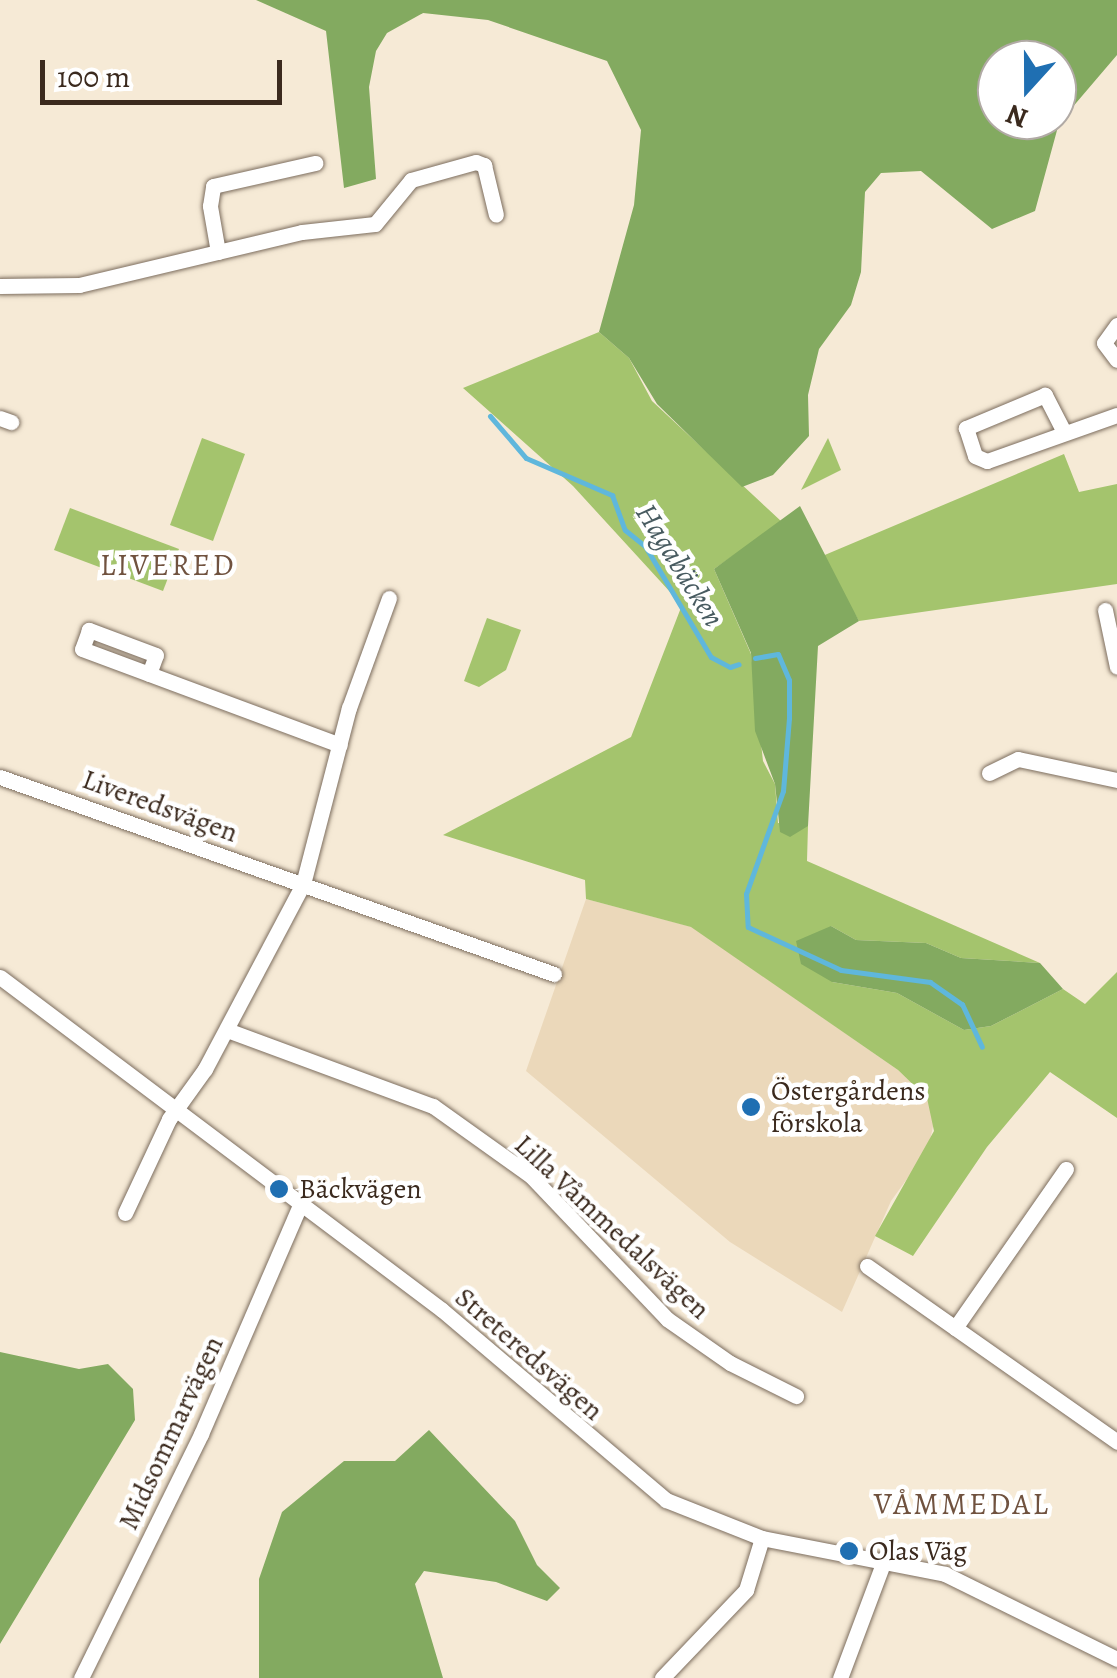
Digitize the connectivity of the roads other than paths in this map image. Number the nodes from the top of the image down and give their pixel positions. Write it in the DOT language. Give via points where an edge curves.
graph roads {
  1 [pos="316,163"];
  2 [pos="496,216"];
  3 [pos="218,252"];
  4 [pos="0,286"];
  5 [pos="1117,325"];
  6 [pos="1117,360"];
  7 [pos="1117,415"];
  8 [pos="1064,432"];
  9 [pos="389,598"];
  10 [pos="1104,610"];
  11 [pos="1117,667"];
  12 [pos="149,674"];
  13 [pos="340,745"];
  14 [pos="989,773"];
  15 [pos="0,777"];
  16 [pos="1117,780"];
  17 [pos="303,884"];
  18 [pos="554,974"];
  19 [pos="0,977"];
  20 [pos="227,1030"];
  21 [pos="177,1108"];
  22 [pos="1066,1169"];
  23 [pos="300,1206"];
  24 [pos="124,1213"];
  25 [pos="868,1266"];
  26 [pos="954,1328"];
  27 [pos="796,1396"];
  28 [pos="1116,1439"];
  29 [pos="762,1538"];
  30 [pos="885,1558"];
  31 [pos="1117,1659"];
  32 [pos="81,1678"];
  33 [pos="662,1678"];
  34 [pos="840,1678"];
  1 -- 3 [label="street" via="213,186"];
  2 -- 3 [label="street" via="484,165 476,162 411,180 374,224"];
  3 -- 4 [label="street" via="78,285"];
  5 -- 6 [label="street" via="1104,344"];
  7 -- 8 [label="street"];
  8 -- 8 [label="street" via="980,461 966,428 1044,395"];
  9 -- 13 [label="street"];
  10 -- 11 [label="street"];
  12 -- 13 [label="street"];
  13 -- 17 [label="street"];
  14 -- 16 [label="street" via="1018,760"];
  15 -- 17 [label="street, Liveredsvägen"];
  17 -- 18 [label="street"];
  17 -- 20 [label="street"];
  19 -- 21 [label="street, Streteredsvägen"];
  20 -- 21 [label="street"];
  20 -- 27 [label="street, Lilla Våmmedalsvägen" via="433,1106 531,1176 667,1319 730,1363"];
  21 -- 23 [label="street, Streteredsvägen"];
  21 -- 24 [label="street"];
  22 -- 26 [label="street"];
  23 -- 29 [label="street, Streteredsvägen" via="442,1310 636,1480 686,1511"];
  23 -- 32 [label="street, Midsommarvägen" via="201,1434"];
  25 -- 26 [label="street"];
  26 -- 28 [label="street"];
  29 -- 30 [label="street, Streteredsvägen"];
  29 -- 33 [label="street" via="746,1590"];
  30 -- 31 [label="street, Streteredsvägen" via="971,1583"];
  30 -- 34 [label="street"];
}
